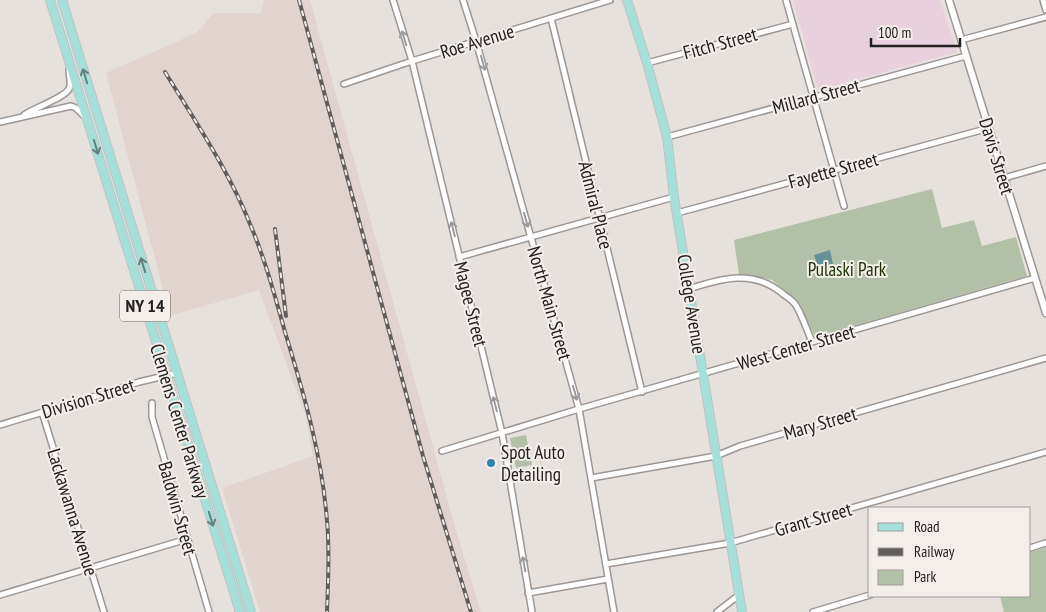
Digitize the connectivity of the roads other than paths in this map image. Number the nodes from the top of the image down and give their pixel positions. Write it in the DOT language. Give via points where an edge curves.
graph roads {
  1 [pos="50,0"];
  2 [pos="62,0"];
  3 [pos="393,0"];
  4 [pos="464,0"];
  5 [pos="610,0"];
  6 [pos="627,0"];
  7 [pos="786,0"];
  8 [pos="949,0"];
  9 [pos="1043,0"];
  10 [pos="1046,10"];
  11 [pos="1046,17"];
  12 [pos="551,18"];
  13 [pos="793,24"];
  14 [pos="961,40"];
  15 [pos="476,41"];
  16 [pos="966,56"];
  17 [pos="68,57"];
  18 [pos="412,61"];
  19 [pos="647,63"];
  20 [pos="344,84"];
  21 [pos="813,96"];
  22 [pos="22,116"];
  23 [pos="87,120"];
  24 [pos="0,122"];
  25 [pos="989,128"];
  26 [pos="667,137"];
  27 [pos="1046,166"];
  28 [pos="834,170"];
  29 [pos="1004,178"];
  30 [pos="674,197"];
  31 [pos="844,206"];
  32 [pos="677,213"];
  33 [pos="599,218"];
  34 [pos="531,237"];
  35 [pos="459,257"];
  36 [pos="1035,278"];
  37 [pos="689,289"];
  38 [pos="1046,313"];
  39 [pos="812,342"];
  40 [pos="1046,358"];
  41 [pos="177,373"];
  42 [pos="703,374"];
  43 [pos="167,375"];
  44 [pos="642,392"];
  45 [pos="152,403"];
  46 [pos="579,409"];
  47 [pos="42,412"];
  48 [pos="0,425"];
  49 [pos="502,433"];
  50 [pos="442,451"];
  51 [pos="1046,452"];
  52 [pos="716,456"];
  53 [pos="591,478"];
  54 [pos="186,539"];
  55 [pos="730,543"];
  56 [pos="1046,543"];
  57 [pos="1031,548"];
  58 [pos="606,564"];
  59 [pos="90,567"];
  60 [pos="608,580"];
  61 [pos="528,593"];
  62 [pos="0,595"];
  63 [pos="739,595"];
  64 [pos="868,596"];
  65 [pos="104,612"];
  66 [pos="209,612"];
  67 [pos="240,612"];
  68 [pos="251,612"];
  69 [pos="532,612"];
  70 [pos="614,612"];
  71 [pos="717,612"];
  72 [pos="742,612"];
  73 [pos="812,612"];
  1 -- 17 [label="main road, Clemens Center Parkway / NY 14"];
  41 -- 2 [label="main road, Clemens Center Parkway / NY 14, one-way"];
  18 -- 3 [label="street, Magee Street, one-way"];
  4 -- 15 [label="street, North Main Street"];
  5 -- 12 [label="street, Roe Avenue"];
  6 -- 19 [label="main road, College Avenue"];
  7 -- 13 [label="street"];
  8 -- 14 [label="street, Davis Street"];
  9 -- 10 [label="street"];
  11 -- 14 [label="street"];
  12 -- 15 [label="street, Roe Avenue"];
  12 -- 33 [label="street, Admiral Place"];
  13 -- 19 [label="street, Fitch Street"];
  13 -- 21 [label="street"];
  14 -- 16 [label="street, Davis Street"];
  15 -- 18 [label="street, Roe Avenue"];
  15 -- 34 [label="street, North Main Street, one-way"];
  16 -- 21 [label="street, Millard Street"];
  16 -- 25 [label="street, Davis Street"];
  17 -- 22 [label="street" via="68,90"];
  17 -- 23 [label="main road, Clemens Center Parkway / NY 14"];
  18 -- 20 [label="street, Roe Avenue"];
  35 -- 18 [label="street, Magee Street, one-way"];
  19 -- 26 [label="main road, College Avenue"];
  21 -- 26 [label="street, Millard Street"];
  21 -- 28 [label="street"];
  22 -- 23 [label="street" via="71,106"];
  22 -- 24 [label="street"];
  23 -- 43 [label="main road, Clemens Center Parkway / NY 14, one-way"];
  25 -- 28 [label="street, Fayette Street"];
  25 -- 29 [label="street, Davis Street"];
  26 -- 30 [label="main road, College Avenue"];
  27 -- 29 [label="street"];
  28 -- 31 [label="street"];
  28 -- 32 [label="street, Fayette Street"];
  29 -- 36 [label="street, Davis Street"];
  30 -- 32 [label="main road, College Avenue"];
  30 -- 33 [label="street"];
  32 -- 37 [label="main road, College Avenue"];
  33 -- 34 [label="street"];
  33 -- 44 [label="street, Admiral Place"];
  34 -- 35 [label="street"];
  34 -- 46 [label="street, North Main Street, one-way"];
  49 -- 35 [label="street, Magee Street, one-way"];
  36 -- 38 [label="street, Davis Street"];
  36 -- 39 [label="street, West Center Street"];
  37 -- 39 [label="street" via="736,277 766,281 795,304"];
  37 -- 42 [label="main road, College Avenue"];
  39 -- 42 [label="street, West Center Street"];
  40 -- 52 [label="street, Mary Street" via="740,446"];
  41 -- 43 [label="street, Division Street"];
  41 -- 68 [label="main road, Clemens Center Parkway / NY 14"];
  42 -- 44 [label="street, West Center Street"];
  42 -- 52 [label="main road, College Avenue"];
  43 -- 47 [label="street, Division Street"];
  43 -- 67 [label="main road, Clemens Center Parkway / NY 14, one-way"];
  44 -- 46 [label="street, West Center Street"];
  45 -- 54 [label="street, Baldwin Street" via="152,417"];
  46 -- 49 [label="street, West Center Street"];
  46 -- 53 [label="street, North Main Street"];
  47 -- 48 [label="street, Division Street"];
  47 -- 59 [label="street, Lackawanna Avenue"];
  49 -- 50 [label="street, West Center Street"];
  61 -- 49 [label="street, Magee Street, one-way"];
  51 -- 55 [label="street, Grant Street"];
  52 -- 53 [label="street, Mary Street"];
  52 -- 55 [label="main road, College Avenue"];
  53 -- 58 [label="street, North Main Street"];
  54 -- 59 [label="street"];
  54 -- 66 [label="street, Baldwin Street"];
  55 -- 58 [label="street, Grant Street"];
  55 -- 63 [label="main road, College Avenue"];
  56 -- 57 [label="street"];
  58 -- 60 [label="street, North Main Street"];
  59 -- 62 [label="street"];
  59 -- 65 [label="street, Lackawanna Avenue"];
  60 -- 61 [label="street"];
  60 -- 70 [label="street, North Main Street"];
  61 -- 69 [label="street, Magee Street"];
  63 -- 71 [label="street"];
  63 -- 72 [label="main road, College Avenue"];
  64 -- 73 [label="street"];
}
